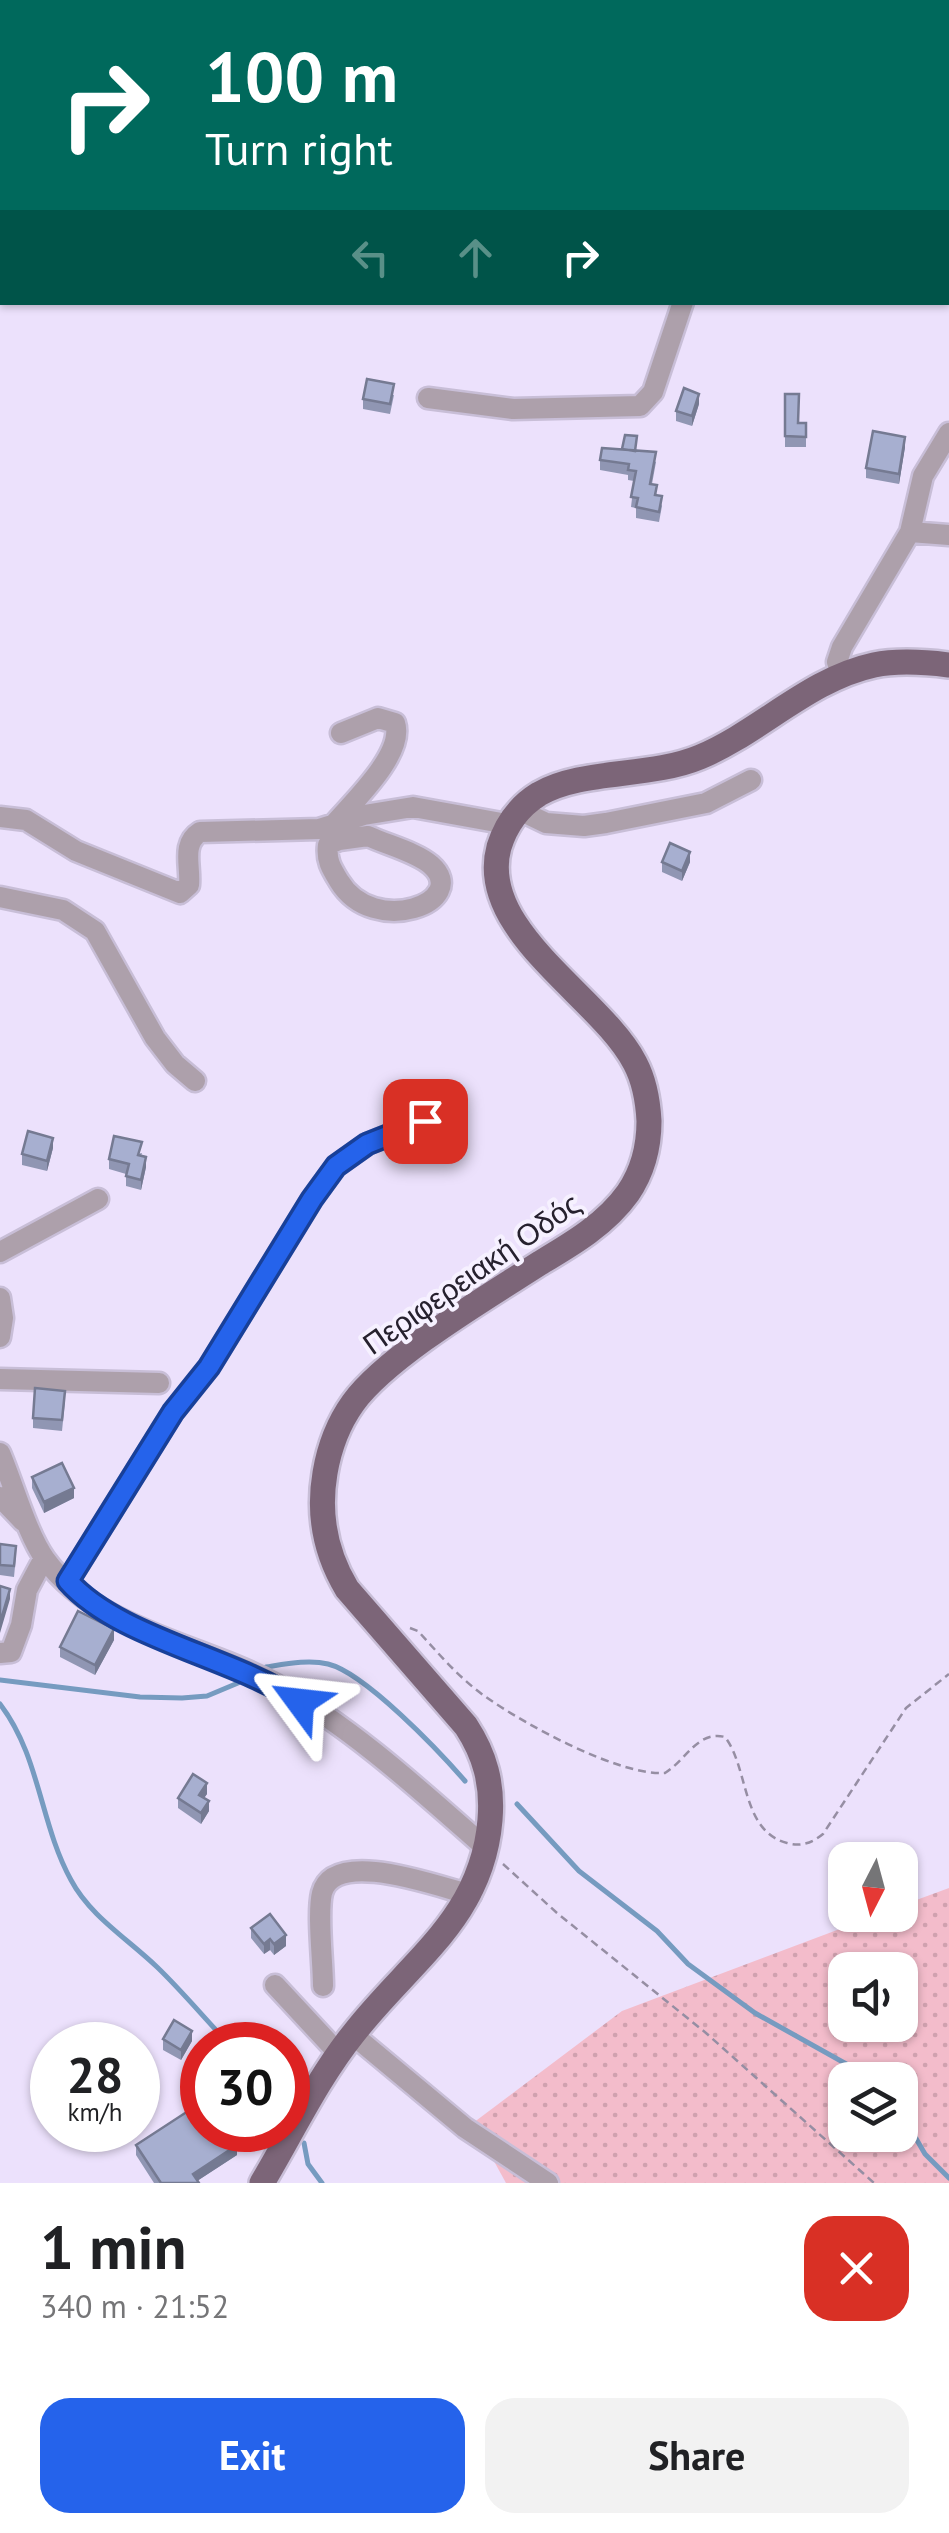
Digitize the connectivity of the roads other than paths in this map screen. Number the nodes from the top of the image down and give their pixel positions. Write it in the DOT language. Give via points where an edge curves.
graph roads {
  1 [pos="683,305"];
  2 [pos="428,398"];
  3 [pos="949,433"];
  4 [pos="910,532"];
  5 [pos="949,536"];
  6 [pos="949,665"];
  7 [pos="842,676"];
  8 [pos="341,733"];
  9 [pos="751,780"];
  10 [pos="513,817"];
  11 [pos="0,818"];
  12 [pos="333,825"];
  13 [pos="366,826"];
  14 [pos="0,898"];
  15 [pos="195,1082"];
  16 [pos="425,1121"];
  17 [pos="98,1199"];
  18 [pos="0,1252"];
  19 [pos="0,1298"];
  20 [pos="0,1337"];
  21 [pos="0,1379"];
  22 [pos="159,1383"];
  23 [pos="0,1453"];
  24 [pos="0,1497"];
  25 [pos="32,1530"];
  26 [pos="44,1558"];
  27 [pos="68,1581"];
  28 [pos="0,1652"];
  29 [pos="487,1849"];
  30 [pos="471,1895"];
  31 [pos="275,1985"];
  32 [pos="323,1986"];
  33 [pos="346,2044"];
  34 [pos="262,2183"];
  35 [pos="548,2183"];
  1 -- 2 [label="street" via="654,392 640,406 514,410"];
  3 -- 4 [label="street" via="923,476"];
  4 -- 5 [label="street"];
  4 -- 7 [label="street" via="842,648"];
  6 -- 7 [label="main road" via="873,665"];
  7 -- 10 [label="main road" via="698,758 556,787"];
  8 -- 12 [label="street" via="378,718 394,723 398,734 381,768"];
  9 -- 10 [label="street" via="706,803 606,824"];
  10 -- 13 [label="street" via="412,807"];
  10 -- 29 [label="main road, Περιφερειακή Οδός" via="496,862 506,910 632,1058 648,1105 640,1172 612,1212 572,1244 362,1392 331,1448 323,1484 326,1538 348,1589 479,1746 490,1785"];
  11 -- 12 [label="street" via="26,820 76,852 180,893 190,885 188,846 200,832"];
  12 -- 13 [label="street"];
  13 -- 13 [label="street" via="328,845 330,867 345,891 372,906 404,912 435,897 439,873"];
  14 -- 15 [label="street" via="63,910 95,931 155,1038"];
  16 -- 27 [label="street" via="367,1144 336,1166"];
  17 -- 18 [label="street"];
  19 -- 20 [label="street"];
  21 -- 22 [label="street"];
  23 -- 25 [label="street"];
  24 -- 25 [label="street"];
  25 -- 26 [label="street"];
  26 -- 27 [label="street"];
  26 -- 28 [label="street" via="27,1590 15,1643 10,1652"];
  27 -- 29 [label="street" via="86,1602 276,1686 423,1792"];
  29 -- 30 [label="main road, Περιφερειακή Οδός"];
  30 -- 32 [label="street" via="364,1869 330,1878 322,1892"];
  30 -- 33 [label="main road, Περιφερειακή Οδός"];
  31 -- 33 [label="street"];
  33 -- 34 [label="main road, Περιφερειακή Οδός"];
  33 -- 35 [label="street"];
}
